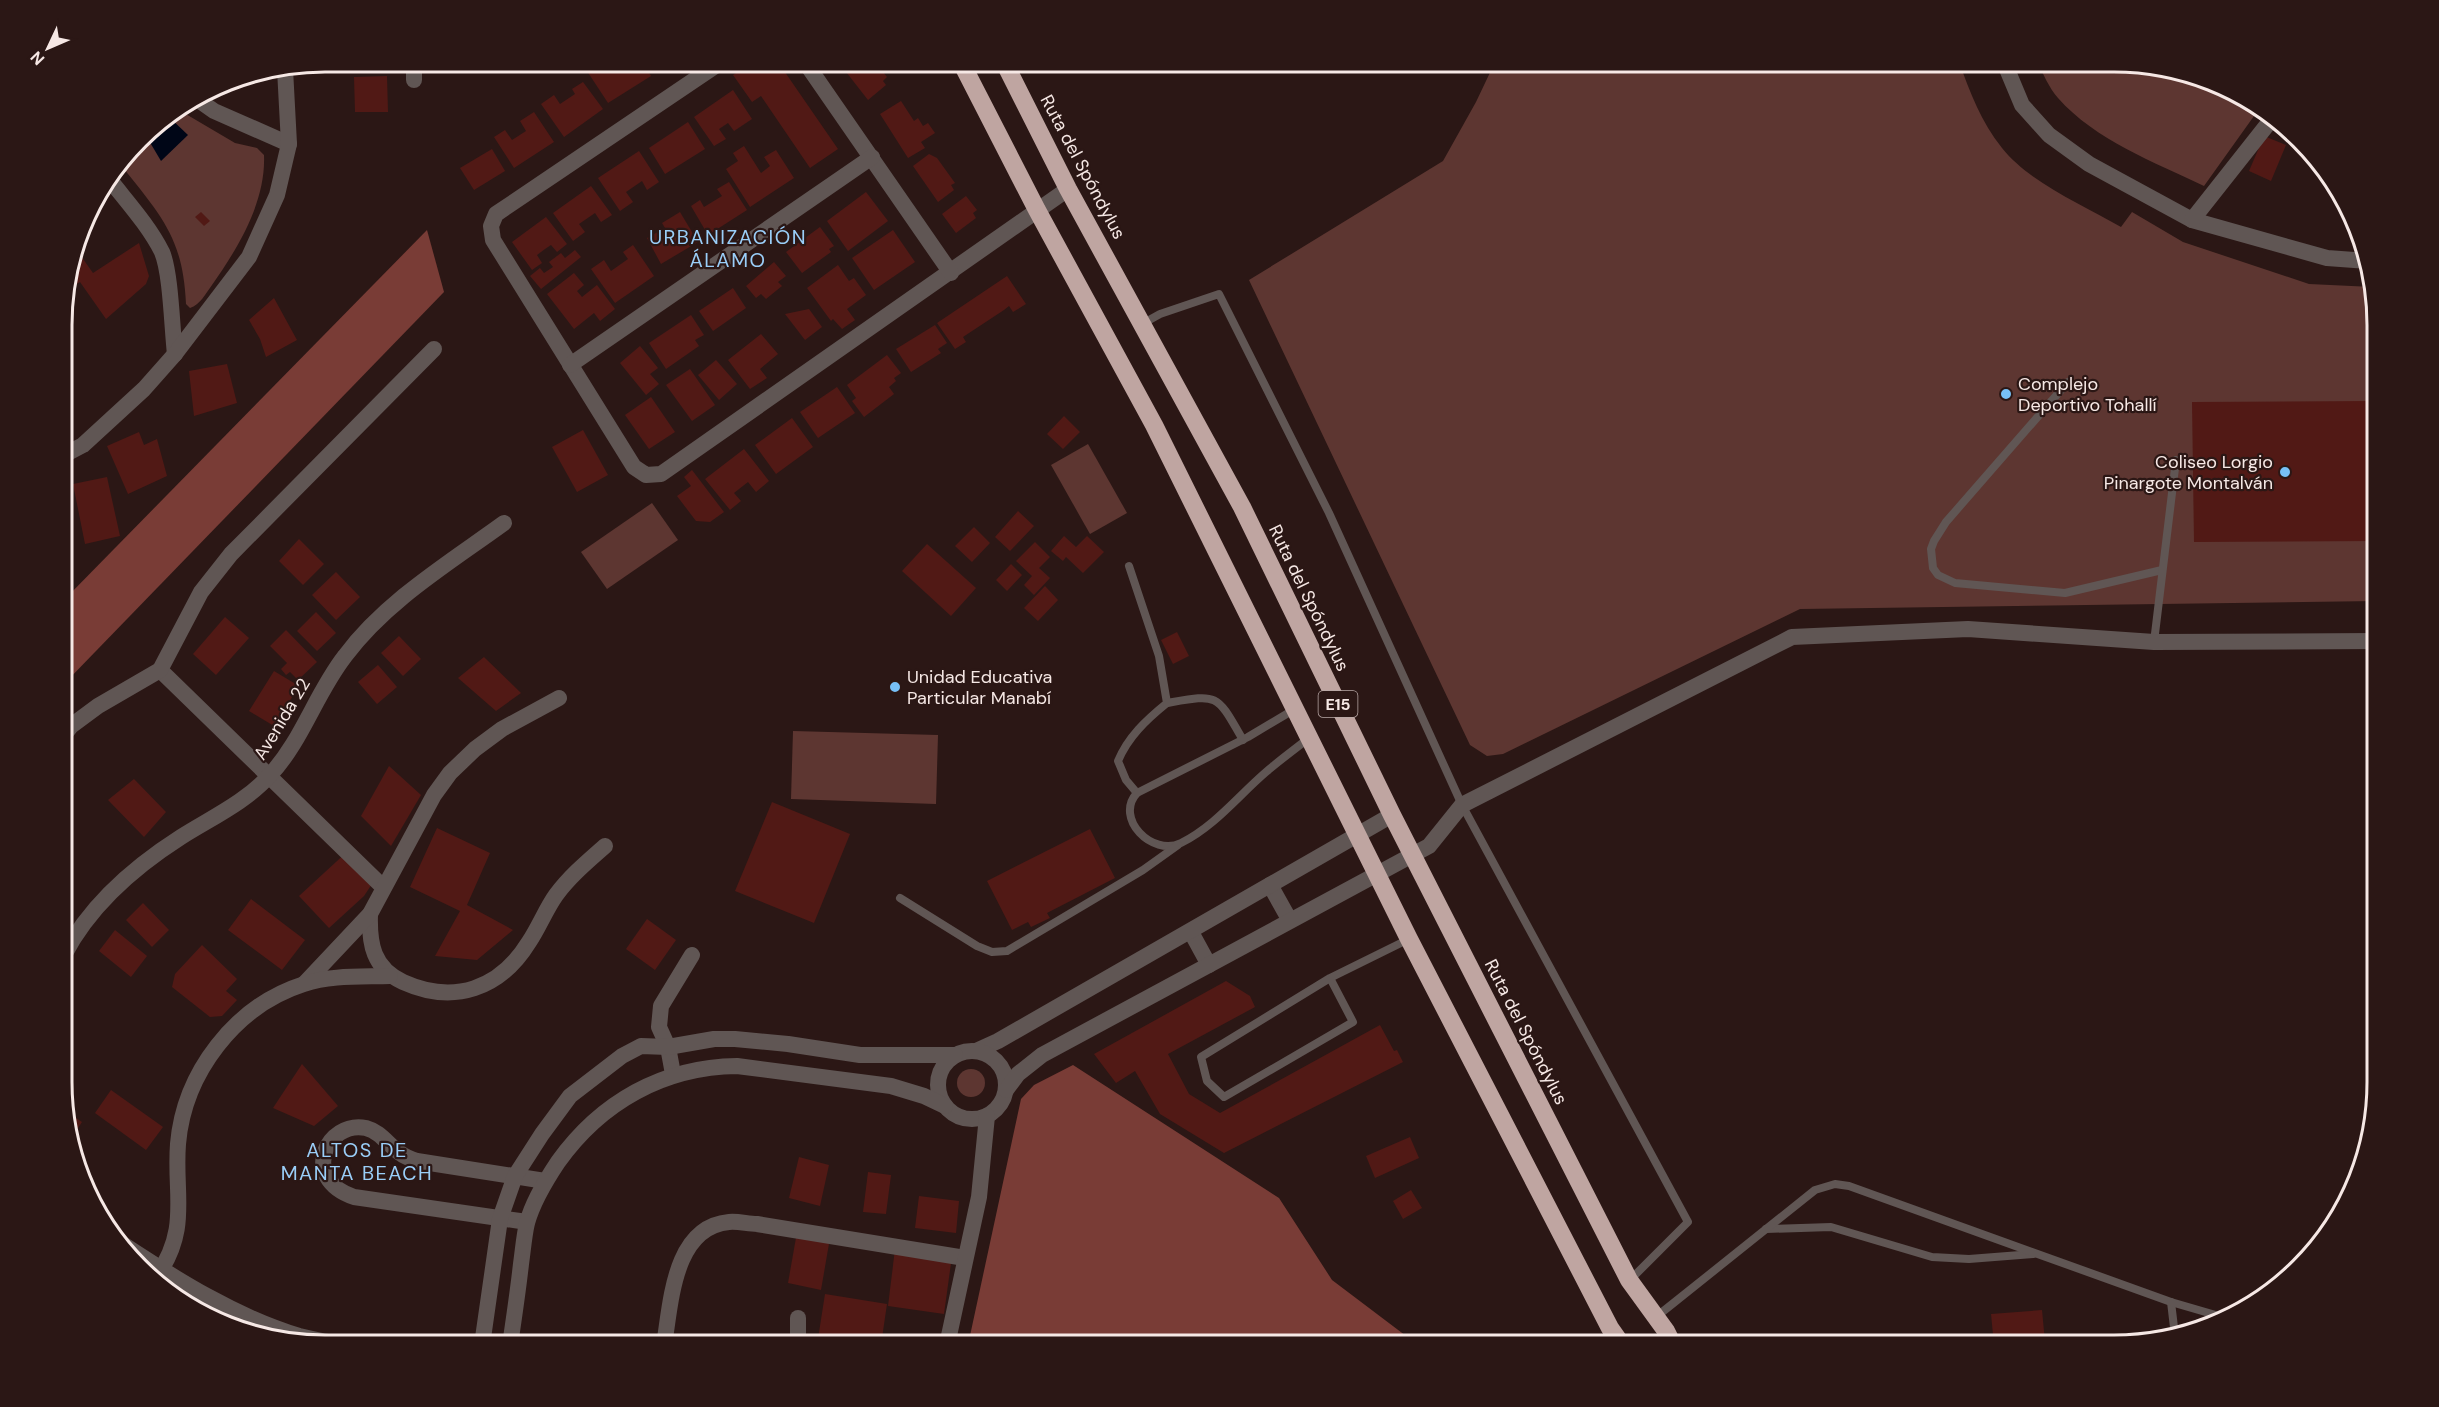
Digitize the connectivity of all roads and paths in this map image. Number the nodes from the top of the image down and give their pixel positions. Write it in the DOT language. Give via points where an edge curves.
graph roads {
  1 [pos="414,72"];
  2 [pos="706,72"];
  3 [pos="812,72"];
  4 [pos="966,72"];
  5 [pos="1009,72"];
  6 [pos="2008,72"];
  7 [pos="285,75"];
  8 [pos="414,80"];
  9 [pos="203,103"];
  10 [pos="2268,124"];
  11 [pos="289,144"];
  12 [pos="872,157"];
  13 [pos="114,185"];
  14 [pos="1068,189"];
  15 [pos="1037,210"];
  16 [pos="2192,220"];
  17 [pos="2358,260"];
  18 [pos="951,273"];
  19 [pos="1142,324"];
  20 [pos="434,349"];
  21 [pos="175,354"];
  22 [pos="570,365"];
  23 [pos="2068,382"];
  24 [pos="72,451"];
  25 [pos="2176,460"];
  26 [pos="504,523"];
  27 [pos="1129,566"];
  28 [pos="2162,570"];
  29 [pos="2367,641"];
  30 [pos="2154,642"];
  31 [pos="160,670"];
  32 [pos="559,698"];
  33 [pos="1167,703"];
  34 [pos="1295,709"];
  35 [pos="72,726"];
  36 [pos="1310,738"];
  37 [pos="1243,740"];
  38 [pos="270,776"];
  39 [pos="1137,793"];
  40 [pos="1462,805"];
  41 [pos="1392,815"];
  42 [pos="1357,834"];
  43 [pos="1179,844"];
  44 [pos="605,846"];
  45 [pos="1412,854"];
  46 [pos="1377,873"];
  47 [pos="1270,885"];
  48 [pos="383,887"];
  49 [pos="900,898"];
  50 [pos="370,914"];
  51 [pos="1289,920"];
  52 [pos="1191,932"];
  53 [pos="72,939"];
  54 [pos="1409,939"];
  55 [pos="692,955"];
  56 [pos="1209,966"];
  57 [pos="390,976"];
  58 [pos="1330,978"];
  59 [pos="304,983"];
  60 [pos="788,1044"];
  61 [pos="668,1047"];
  62 [pos="976,1051"];
  63 [pos="955,1055"];
  64 [pos="786,1072"];
  65 [pos="673,1074"];
  66 [pos="1006,1090"];
  67 [pos="945,1106"];
  68 [pos="987,1116"];
  69 [pos="515,1176"];
  70 [pos="545,1181"];
  71 [pos="500,1219"];
  72 [pos="527,1222"];
  73 [pos="1766,1229"];
  74 [pos="2037,1254"];
  75 [pos="965,1258"];
  76 [pos="159,1273"];
  77 [pos="1629,1280"];
  78 [pos="2171,1302"];
  79 [pos="2214,1315"];
  80 [pos="798,1318"];
  81 [pos="1655,1318"];
  82 [pos="2174,1328"];
  83 [pos="291,1333"];
  84 [pos="484,1335"];
  85 [pos="512,1335"];
  86 [pos="666,1335"];
  87 [pos="798,1335"];
  88 [pos="949,1335"];
  89 [pos="1615,1335"];
  90 [pos="1668,1335"];
  1 -- 8 [label="street"];
  2 -- 22 [label="street" via="492,220 493,240"];
  3 -- 12 [label="street"];
  4 -- 15 [label="highway, E15"];
  5 -- 14 [label="highway, Ruta del Spóndylus / E15"];
  6 -- 16 [label="street" via="2022,105 2049,135 2089,164"];
  7 -- 11 [label="street"];
  9 -- 11 [label="street"];
  10 -- 16 [label="street"];
  11 -- 21 [label="street" via="277,195 249,257"];
  12 -- 18 [label="street"];
  12 -- 22 [label="street"];
  13 -- 21 [label="street" via="163,254"];
  14 -- 15 [label="street"];
  14 -- 19 [label="highway, Ruta del Spóndylus / E15"];
  15 -- 18 [label="street"];
  15 -- 34 [label="highway, E15" via="1154,425"];
  16 -- 17 [label="street" via="2327,258"];
  18 -- 22 [label="street" via="652,477 634,467"];
  19 -- 40 [label="lane" via="1219,294 1329,513"];
  19 -- 41 [label="highway, Ruta del Spóndylus / E15" via="1242,507"];
  20 -- 31 [label="street" via="231,554 201,592"];
  21 -- 24 [label="street" via="112,421"];
  23 -- 28 [label="lane" via="1946,522 1930,549 1933,568 1955,583 2065,593"];
  25 -- 28 [label="lane"];
  26 -- 38 [label="street, Avenida 22" via="415,588 366,630 327,682"];
  27 -- 33 [label="lane" via="1159,656"];
  28 -- 30 [label="lane"];
  29 -- 30 [label="street"];
  30 -- 40 [label="street" via="1968,629 1792,637"];
  31 -- 35 [label="street"];
  31 -- 38 [label="street"];
  32 -- 48 [label="street" via="502,729 450,773"];
  33 -- 37 [label="lane" via="1204,697 1215,700 1226,710"];
  33 -- 39 [label="lane" via="1125,744 1118,761"];
  34 -- 36 [label="highway, E15"];
  34 -- 37 [label="lane"];
  36 -- 42 [label="highway, E15"];
  36 -- 43 [label="lane" via="1266,772 1206,828"];
  37 -- 39 [label="lane"];
  38 -- 48 [label="street"];
  38 -- 53 [label="street, Avenida 22" via="236,804 145,860 92,912"];
  39 -- 43 [label="lane" via="1130,800 1130,811 1134,825 1146,841"];
  40 -- 45 [label="street" via="1429,846"];
  40 -- 77 [label="lane" via="1688,1222"];
  41 -- 42 [label="street"];
  41 -- 45 [label="highway, Ruta del Spóndylus / E15"];
  42 -- 46 [label="highway, E15"];
  42 -- 47 [label="street"];
  43 -- 49 [label="lane" via="1143,870 1007,951 992,952 977,946"];
  44 -- 57 [label="street" via="572,875 528,944 494,980 470,991 446,993"];
  45 -- 46 [label="street"];
  45 -- 77 [label="highway, Ruta del Spóndylus / E15"];
  46 -- 51 [label="street"];
  46 -- 54 [label="highway, E15"];
  47 -- 51 [label="street"];
  47 -- 52 [label="street"];
  48 -- 50 [label="street"];
  50 -- 57 [label="street" via="369,938 376,959"];
  50 -- 59 [label="street"];
  51 -- 56 [label="street"];
  52 -- 56 [label="street"];
  52 -- 62 [label="street"];
  54 -- 58 [label="lane"];
  54 -- 89 [label="highway, E15"];
  55 -- 61 [label="street" via="661,1006 659,1026"];
  56 -- 66 [label="street" via="1042,1055 1018,1074"];
  57 -- 59 [label="street"];
  58 -- 58 [label="lane" via="1201,1057 1207,1081 1224,1097 1353,1022"];
  59 -- 76 [label="street" via="248,1015 206,1061 189,1091 178,1144 179,1217 173,1247"];
  60 -- 61 [label="street" via="714,1039"];
  60 -- 63 [label="street" via="860,1055"];
  60 -- 64 [label="street"];
  61 -- 65 [label="street"];
  61 -- 69 [label="street" via="641,1046 570,1096"];
  62 -- 63 [label="street"];
  62 -- 66 [label="street" via="995,1060 1006,1080"];
  63 -- 67 [label="street" via="946,1062 937,1083"];
  64 -- 65 [label="street" via="737,1065"];
  64 -- 67 [label="street" via="891,1086"];
  65 -- 70 [label="street" via="647,1084 611,1106 575,1138"];
  66 -- 68 [label="street" via="1002,1101"];
  67 -- 68 [label="street" via="964,1118"];
  68 -- 75 [label="street" via="979,1197"];
  69 -- 70 [label="street"];
  69 -- 71 [label="street"];
  69 -- 71 [label="street" via="417,1161 366,1128 341,1132 324,1154 327,1179 339,1192"];
  70 -- 72 [label="street"];
  71 -- 72 [label="street"];
  71 -- 84 [label="street"];
  72 -- 85 [label="street"];
  73 -- 74 [label="lane" via="1831,1227 1948,1260"];
  73 -- 74 [label="lane" via="1815,1190 1835,1184"];
  73 -- 81 [label="lane"];
  74 -- 78 [label="lane"];
  75 -- 86 [label="street" via="729,1222 711,1227 682,1256"];
  75 -- 88 [label="street"];
  76 -- 83 [label="street"];
  77 -- 81 [label="highway, Ruta del Spóndylus / E15"];
  78 -- 79 [label="lane"];
  78 -- 82 [label="lane"];
  80 -- 87 [label="street"];
  81 -- 90 [label="highway, Ruta del Spóndylus / E15"];
}
